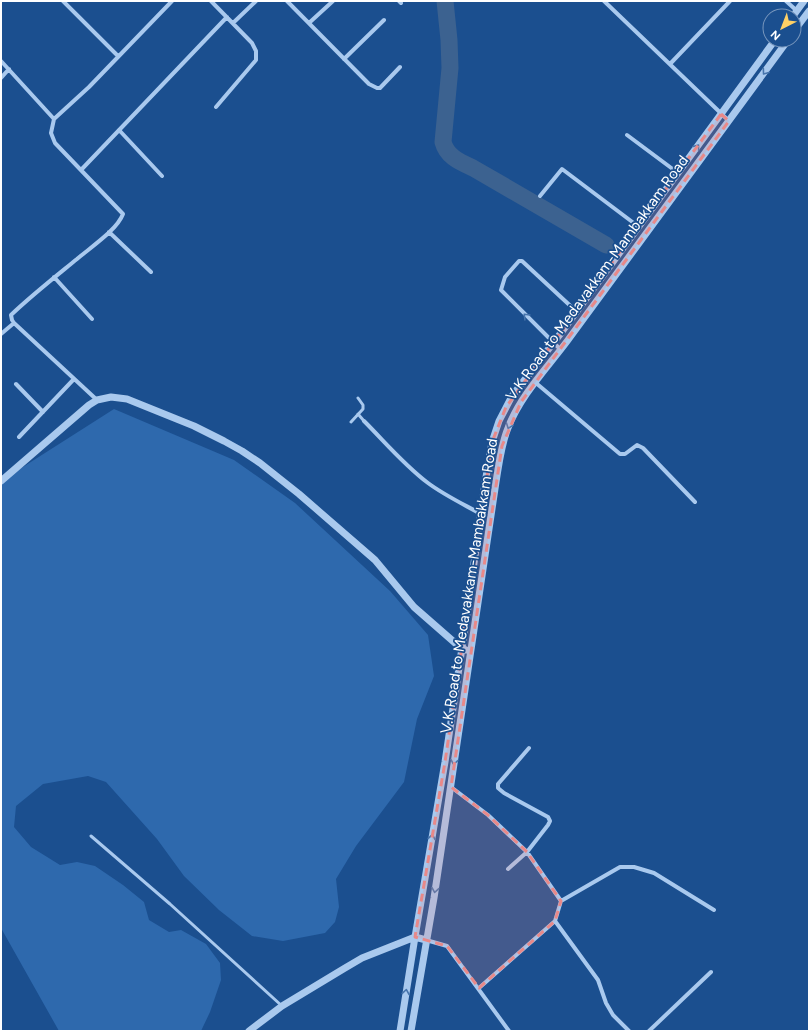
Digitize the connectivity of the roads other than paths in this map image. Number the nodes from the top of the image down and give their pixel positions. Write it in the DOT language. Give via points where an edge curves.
graph roads {
  1 [pos="64,1"];
  2 [pos="172,1"];
  3 [pos="211,1"];
  4 [pos="256,1"];
  5 [pos="288,1"];
  6 [pos="333,1"];
  7 [pos="604,1"];
  8 [pos="730,1"];
  9 [pos="809,11"];
  10 [pos="227,17"];
  11 [pos="384,20"];
  12 [pos="802,20"];
  13 [pos="233,23"];
  14 [pos="309,23"];
  15 [pos="769,48"];
  16 [pos="782,48"];
  17 [pos="118,56"];
  18 [pos="344,59"];
  19 [pos="1,61"];
  20 [pos="670,64"];
  21 [pos="400,67"];
  22 [pos="10,69"];
  23 [pos="1,78"];
  24 [pos="216,107"];
  25 [pos="721,114"];
  26 [pos="54,119"];
  27 [pos="729,121"];
  28 [pos="119,130"];
  29 [pos="627,135"];
  30 [pos="81,170"];
  31 [pos="678,173"];
  32 [pos="162,176"];
  33 [pos="540,196"];
  34 [pos="639,226"];
  35 [pos="109,232"];
  36 [pos="151,272"];
  37 [pos="54,277"];
  38 [pos="577,312"];
  39 [pos="92,319"];
  40 [pos="14,322"];
  41 [pos="1,334"];
  42 [pos="553,343"];
  43 [pos="561,350"];
  44 [pos="74,379"];
  45 [pos="536,383"];
  46 [pos="16,384"];
  47 [pos="358,398"];
  48 [pos="98,400"];
  49 [pos="43,412"];
  50 [pos="358,414"];
  51 [pos="364,421"];
  52 [pos="352,422"];
  53 [pos="19,437"];
  54 [pos="1,481"];
  55 [pos="695,502"];
  56 [pos="481,514"];
  57 [pos="462,649"];
  58 [pos="471,652"];
  59 [pos="529,748"];
  60 [pos="451,786"];
  61 [pos="90,836"];
  62 [pos="527,852"];
  63 [pos="508,869"];
  64 [pos="561,901"];
  65 [pos="714,910"];
  66 [pos="555,921"];
  67 [pos="415,937"];
  68 [pos="426,940"];
  69 [pos="711,972"];
  70 [pos="479,988"];
  71 [pos="282,1006"];
  72 [pos="249,1031"];
  73 [pos="400,1031"];
  74 [pos="411,1031"];
  75 [pos="509,1031"];
  76 [pos="629,1031"];
  77 [pos="649,1031"];
  1 -- 17 [label="street"];
  2 -- 17 [label="street"];
  3 -- 10 [label="street"];
  4 -- 13 [label="street"];
  5 -- 14 [label="street"];
  6 -- 14 [label="street"];
  7 -- 20 [label="street"];
  8 -- 20 [label="street"];
  9 -- 12 [label="street"];
  10 -- 13 [label="street"];
  10 -- 28 [label="street"];
  11 -- 18 [label="street"];
  13 -- 24 [label="street" via="252,43 256,50 256,60"];
  14 -- 18 [label="street"];
  15 -- 25 [label="street, V.K Road to Medavakkam-Mambakkam Road"];
  16 -- 27 [label="street, V.K Road to Medavakkam-Mambakkam Road, one-way"];
  17 -- 26 [label="street"];
  18 -- 21 [label="street" via="377,88 380,88"];
  19 -- 22 [label="street"];
  20 -- 25 [label="street"];
  22 -- 23 [label="street"];
  22 -- 26 [label="street"];
  25 -- 27 [label="street"];
  31 -- 25 [label="street, V.K Road to Medavakkam-Mambakkam Road, one-way"];
  26 -- 30 [label="street" via="51,133 55,143"];
  27 -- 43 [label="street, V.K Road to Medavakkam-Mambakkam Road"];
  28 -- 30 [label="street"];
  28 -- 32 [label="street"];
  29 -- 31 [label="street"];
  30 -- 35 [label="street" via="123,214"];
  31 -- 34 [label="street, V.K Road to Medavakkam-Mambakkam Road"];
  33 -- 34 [label="street" via="562,169"];
  34 -- 38 [label="street, V.K Road to Medavakkam-Mambakkam Road"];
  35 -- 36 [label="street"];
  35 -- 37 [label="street"];
  37 -- 39 [label="street"];
  37 -- 40 [label="street" via="11,315"];
  38 -- 42 [label="street, V.K Road to Medavakkam-Mambakkam Road"];
  42 -- 38 [label="street, one-way" via="501,290 505,277 519,261 522,261"];
  40 -- 41 [label="street"];
  40 -- 44 [label="street"];
  42 -- 43 [label="street"];
  42 -- 56 [label="street, V.K Road to Medavakkam-Mambakkam Road" via="512,396 499,420 492,442"];
  43 -- 45 [label="street, V.K Road to Medavakkam-Mambakkam Road"];
  44 -- 48 [label="street"];
  44 -- 49 [label="street"];
  45 -- 55 [label="street" via="620,454 625,454 636,445 643,448"];
  45 -- 58 [label="street, V.K Road to Medavakkam-Mambakkam Road, one-way" via="514,414 502,446"];
  46 -- 49 [label="street"];
  47 -- 50 [label="lane" via="363,408"];
  48 -- 54 [label="street"];
  48 -- 57 [label="street" via="111,397 127,399 194,426 248,455 299,494 375,560 417,611"];
  49 -- 53 [label="street"];
  50 -- 51 [label="lane"];
  50 -- 52 [label="lane"];
  51 -- 56 [label="street" via="403,462 428,483"];
  56 -- 57 [label="street, V.K Road to Medavakkam-Mambakkam Road"];
  57 -- 58 [label="street"];
  67 -- 57 [label="street, V.K Road to Medavakkam-Mambakkam Road, one-way"];
  58 -- 60 [label="street, V.K Road to Medavakkam-Mambakkam Road, one-way"];
  59 -- 62 [label="street" via="498,784 498,788 504,793 548,817 550,821"];
  60 -- 62 [label="street" via="488,815"];
  60 -- 68 [label="street, V.K Road to Medavakkam-Mambakkam Road, one-way"];
  61 -- 71 [label="lane" via="170,904"];
  62 -- 63 [label="street"];
  62 -- 64 [label="street"];
  64 -- 65 [label="street" via="620,868 634,867 654,873"];
  64 -- 66 [label="street"];
  66 -- 70 [label="street"];
  66 -- 76 [label="street" via="598,980 606,1003 614,1015"];
  67 -- 68 [label="street"];
  67 -- 71 [label="street" via="362,958"];
  73 -- 67 [label="street, V.K Road to Medavakkam-Mambakkam Road, one-way"];
  68 -- 70 [label="street" via="447,946"];
  68 -- 74 [label="street, V.K Road to Medavakkam-Mambakkam Road"];
  69 -- 77 [label="street"];
  70 -- 75 [label="street"];
  71 -- 72 [label="street"];
}
